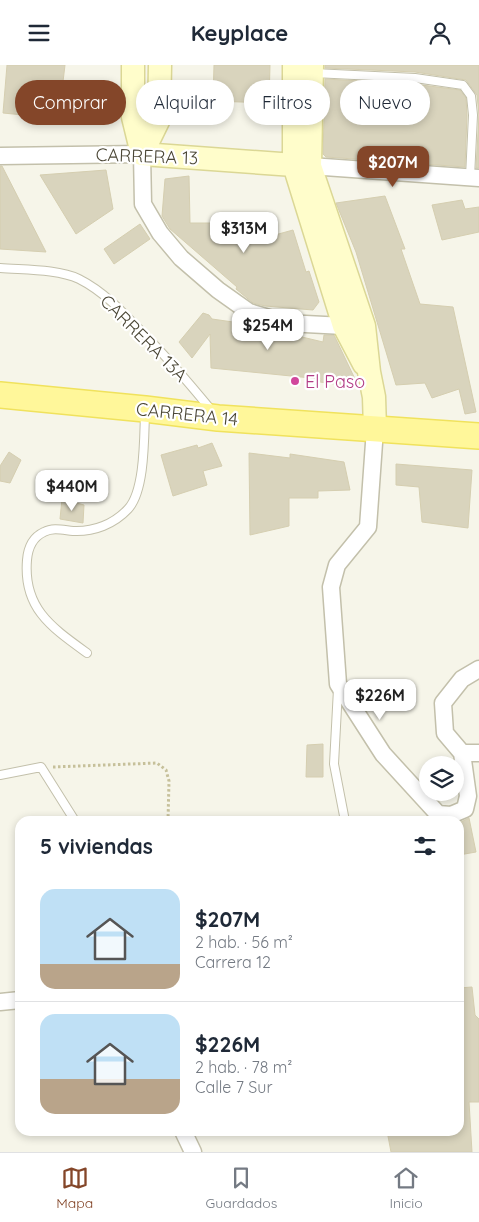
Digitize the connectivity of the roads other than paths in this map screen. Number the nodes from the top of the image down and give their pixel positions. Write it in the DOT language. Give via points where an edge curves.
graph roads {
  1 [pos="133,65"];
  2 [pos="160,65"];
  3 [pos="306,67"];
  4 [pos="142,153"];
  5 [pos="0,156"];
  6 [pos="302,166"];
  7 [pos="474,178"];
  8 [pos="0,268"];
  9 [pos="344,326"];
  10 [pos="369,372"];
  11 [pos="0,395"];
  12 [pos="145,409"];
  13 [pos="218,418"];
  14 [pos="375,429"];
  15 [pos="479,436"];
  16 [pos="86,653"];
  17 [pos="479,669"];
  18 [pos="338,684"];
  19 [pos="462,753"];
  20 [pos="479,753"];
  21 [pos="0,775"];
  22 [pos="72,816"];
  23 [pos="344,816"];
  24 [pos="15,1000"];
  25 [pos="0,1002"];
  26 [pos="185,1136"];
  27 [pos="193,1152"];
  1 -- 4 [label="main road" via="133,117"];
  2 -- 4 [label="main road" via="159,119"];
  3 -- 6 [label="main road"];
  3 -- 7 [label="lane" via="463,85 471,96"];
  4 -- 5 [label="street, CARRERA 13"];
  4 -- 6 [label="main road, CARRERA 13"];
  4 -- 9 [label="street" via="143,204 160,233 181,258 249,312 286,323"];
  6 -- 7 [label="street"];
  6 -- 9 [label="main road"];
  6 -- 10 [label="main road" via="364,326"];
  8 -- 13 [label="lane, CARRERA 13A" via="58,273 89,285 121,310 175,366"];
  9 -- 10 [label="main road"];
  10 -- 14 [label="main road"];
  11 -- 12 [label="main road, CARRERA 14"];
  12 -- 13 [label="main road, CARRERA 14"];
  12 -- 16 [label="lane" via="140,485 130,507 115,521 96,529 44,531 33,539 27,552 27,583 38,610"];
  13 -- 14 [label="main road, CARRERA 14"];
  14 -- 15 [label="main road, CARRERA 14"];
  14 -- 18 [label="street" via="368,527 337,565 330,587"];
  17 -- 19 [label="street" via="462,679 443,703 445,733"];
  18 -- 19 [label="street" via="383,754 438,814 451,815 465,809 468,796"];
  18 -- 23 [label="lane" via="334,764"];
  19 -- 20 [label="street"];
  21 -- 22 [label="lane" via="41,767"];
  24 -- 25 [label="street"];
  26 -- 27 [label="street"];
}
